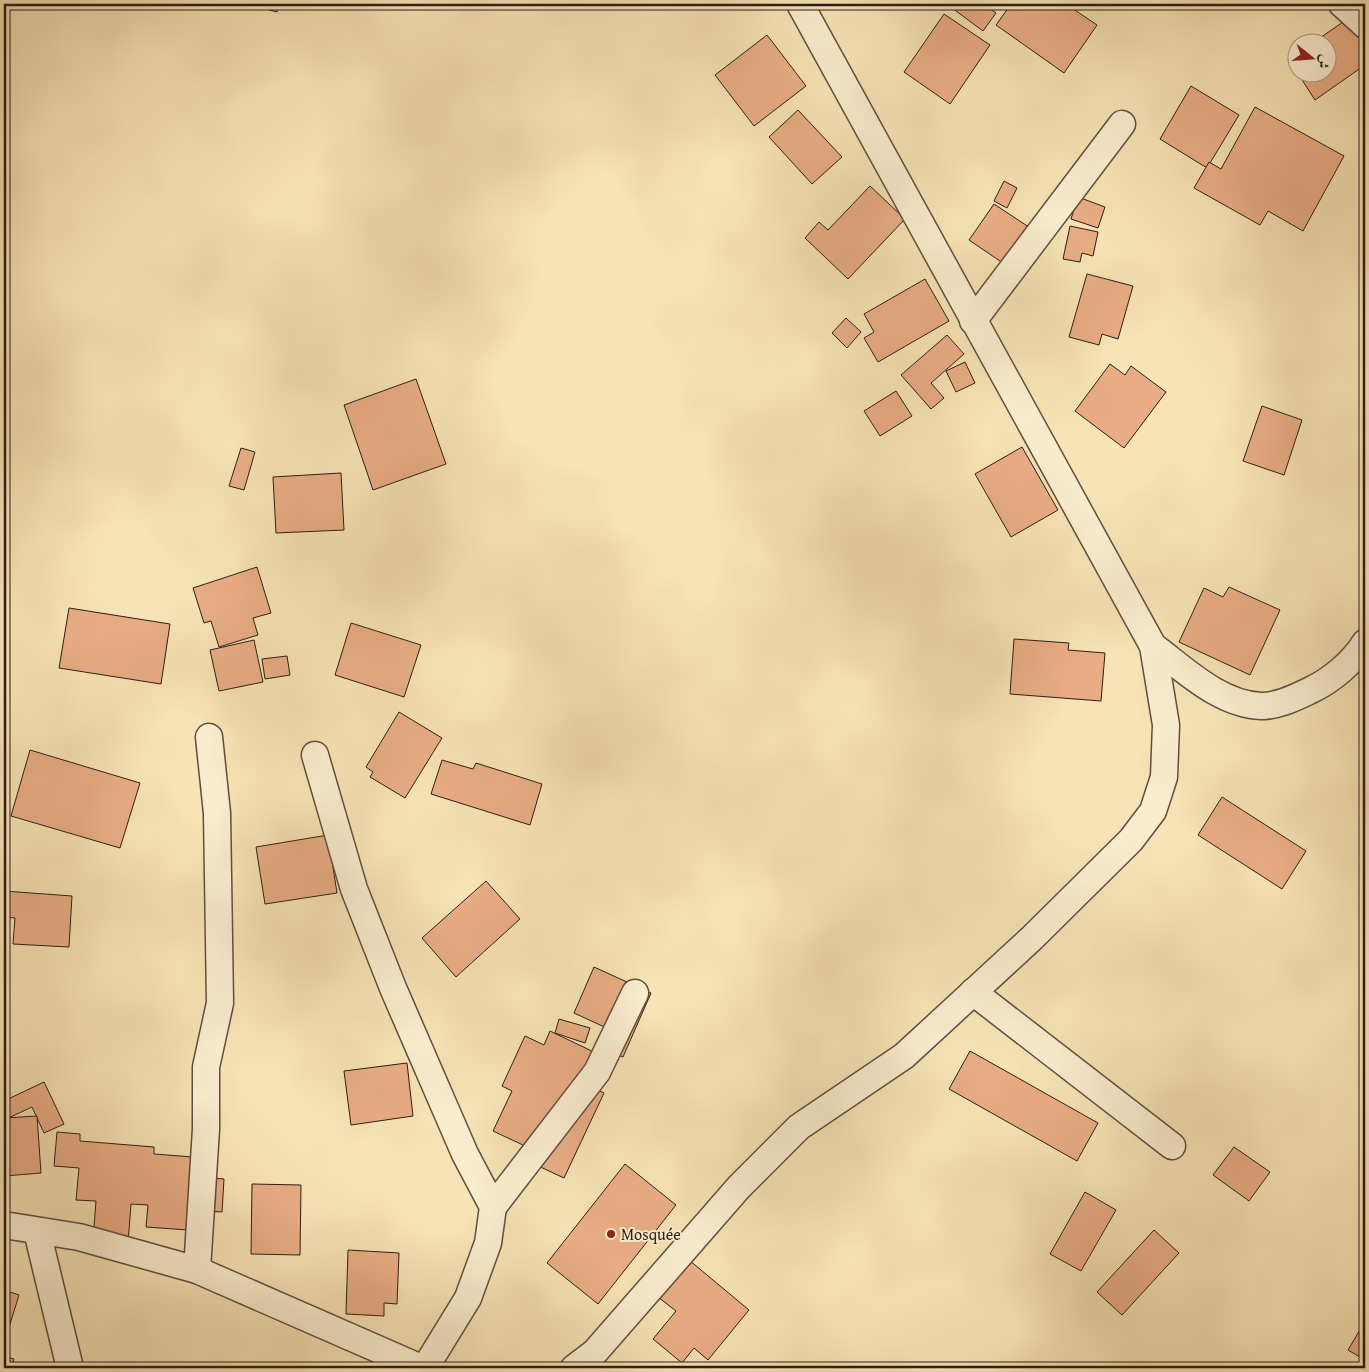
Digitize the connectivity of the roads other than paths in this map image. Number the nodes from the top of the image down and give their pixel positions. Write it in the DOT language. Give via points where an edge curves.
graph roads {
  1 [pos="800,4"];
  2 [pos="1342,4"];
  3 [pos="1365,25"];
  4 [pos="1122,124"];
  5 [pos="974,321"];
  6 [pos="1365,643"];
  7 [pos="1153,646"];
  8 [pos="209,737"];
  9 [pos="316,756"];
  10 [pos="973,992"];
  11 [pos="635,993"];
  12 [pos="1172,1146"];
  13 [pos="493,1207"];
  14 [pos="4,1225"];
  15 [pos="37,1231"];
  16 [pos="197,1270"];
  17 [pos="577,1366"];
  18 [pos="70,1368"];
  19 [pos="421,1368"];
  20 [pos="425,1368"];
  21 [pos="608,1368"];
  1 -- 5 [label="street"];
  2 -- 3 [label="street"];
  4 -- 5 [label="street"];
  5 -- 7 [label="street"];
  6 -- 7 [label="street" via="1359,653 1326,683 1290,701 1261,706 1208,688"];
  7 -- 10 [label="street" via="1166,725 1164,777 1153,811 1131,840"];
  8 -- 16 [label="street" via="218,813 220,1003 206,1067 206,1129"];
  9 -- 13 [label="street" via="358,898 393,988 464,1154"];
  10 -- 12 [label="street"];
  10 -- 17 [label="street" via="904,1056 799,1127 739,1187 595,1352"];
  11 -- 13 [label="street" via="597,1072"];
  13 -- 20 [label="street" via="488,1244 468,1298"];
  14 -- 15 [label="street"];
  15 -- 16 [label="street" via="79,1237"];
  15 -- 18 [label="street"];
  16 -- 19 [label="street"];
  17 -- 21 [label="street"];
}
